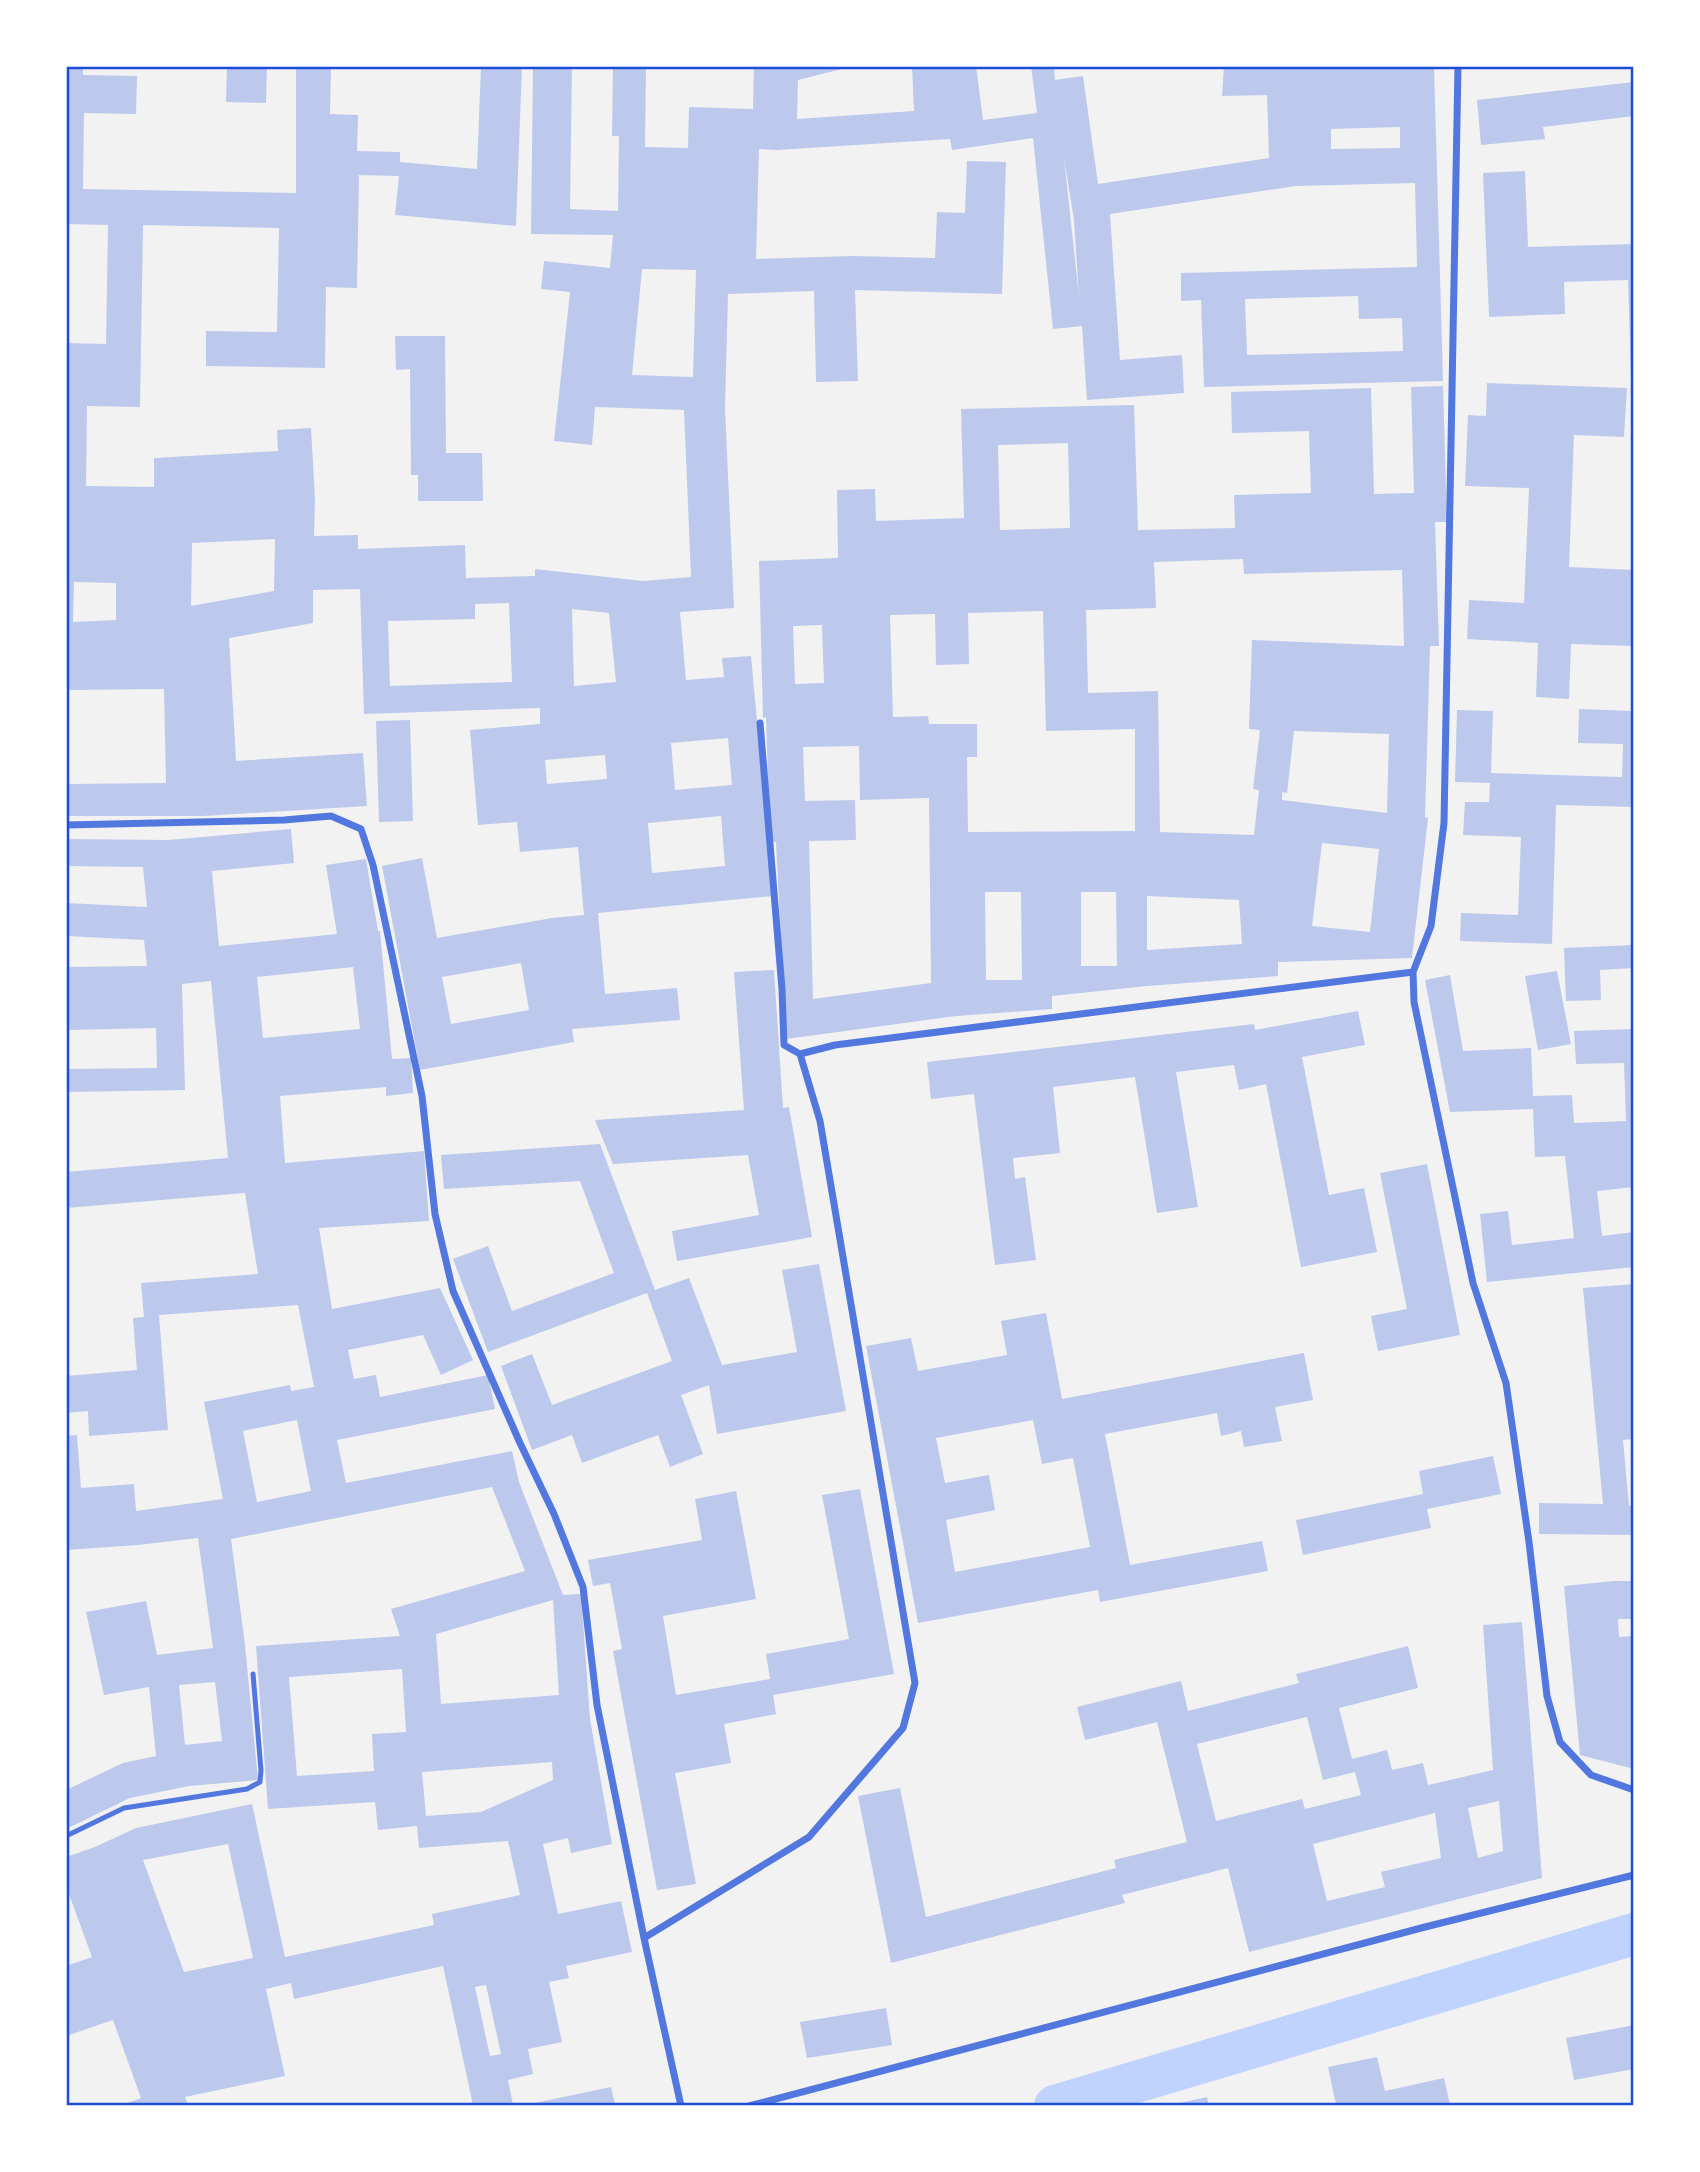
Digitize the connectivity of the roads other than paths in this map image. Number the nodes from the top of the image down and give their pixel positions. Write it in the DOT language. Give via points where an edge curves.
graph roads {
  1 [pos="1458,66"];
  2 [pos="760,723"];
  3 [pos="66,825"];
  4 [pos="1413,972"];
  5 [pos="800,1054"];
  6 [pos="253,1674"];
  7 [pos="1633,1790"];
  8 [pos="66,1836"];
  9 [pos="1633,1875"];
  10 [pos="644,1938"];
  11 [pos="681,2105"];
  12 [pos="750,2105"];
  1 -- 4 [label="street" via="1444,823 1431,926"];
  2 -- 5 [label="street" via="784,1045"];
  3 -- 10 [label="street" via="331,816 361,829 373,865 422,1096 435,1214 453,1292 583,1587 597,1705"];
  4 -- 5 [label="street" via="835,1045"];
  4 -- 7 [label="street" via="1424,1054 1473,1283 1506,1383 1547,1696 1560,1742 1591,1775"];
  5 -- 10 [label="street" via="820,1121 915,1683 903,1728 809,1837"];
  6 -- 8 [label="lane" via="260,1782 247,1789 124,1808"];
  9 -- 12 [label="street"];
  10 -- 11 [label="street"];
}
